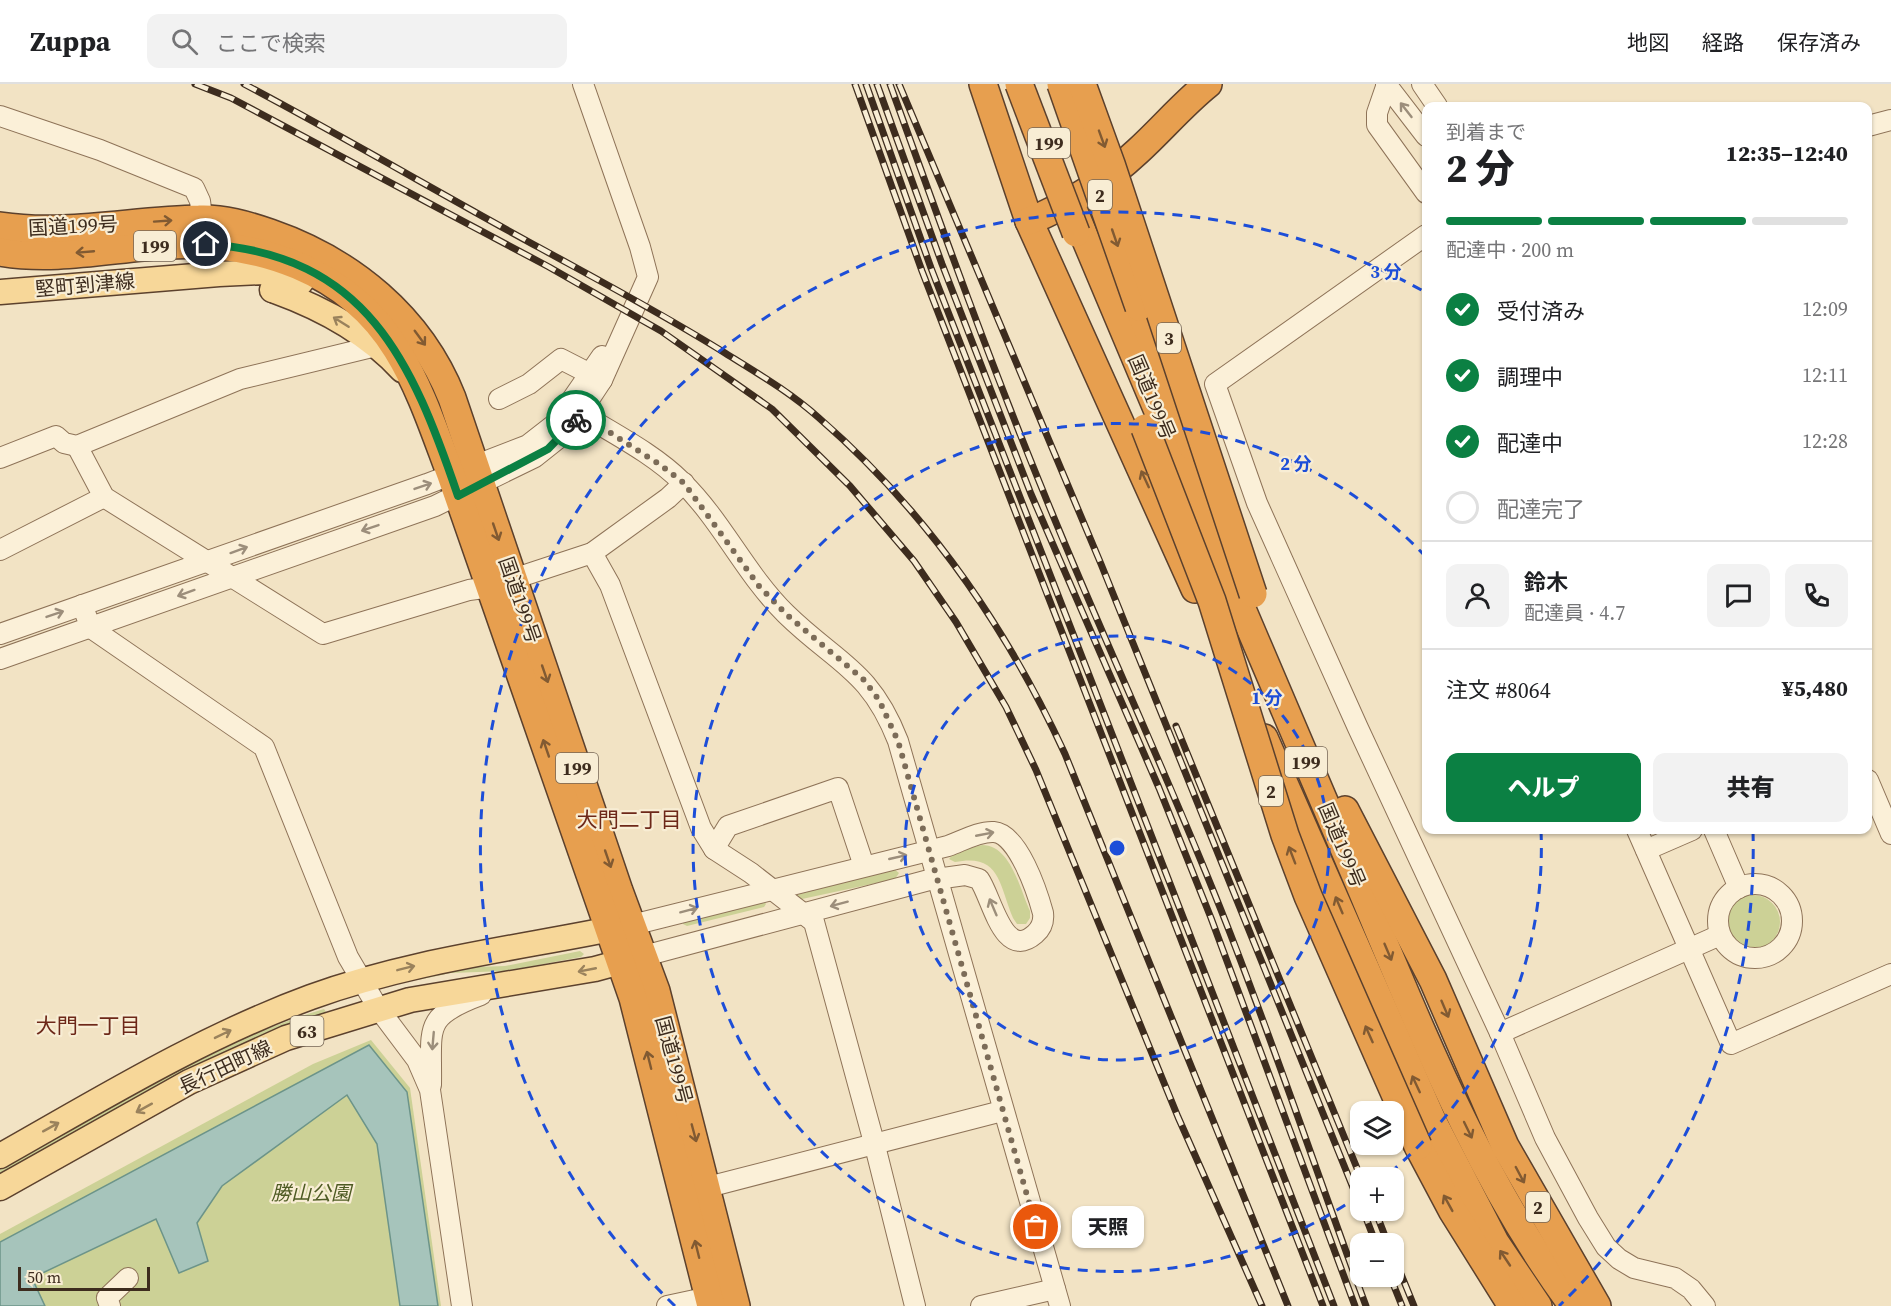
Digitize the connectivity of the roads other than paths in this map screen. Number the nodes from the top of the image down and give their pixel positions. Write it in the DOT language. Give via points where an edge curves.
graph roads {
  1 [pos="583,84"];
  2 [pos="983,84"];
  3 [pos="1018,84"];
  4 [pos="1028,84"];
  5 [pos="1061,84"];
  6 [pos="1082,84"];
  7 [pos="1209,84"];
  8 [pos="1386,84"];
  9 [pos="1422,84"];
  10 [pos="1434,102"];
  11 [pos="0,116"];
  12 [pos="1891,120"];
  13 [pos="1872,125"];
  14 [pos="1422,131"];
  15 [pos="1422,187"];
  16 [pos="1070,202"];
  17 [pos="1029,220"];
  18 [pos="0,226"];
  19 [pos="204,231"];
  20 [pos="1076,233"];
  21 [pos="1422,238"];
  22 [pos="289,239"];
  23 [pos="0,252"];
  24 [pos="307,270"];
  25 [pos="169,278"];
  26 [pos="364,282"];
  27 [pos="272,290"];
  28 [pos="0,292"];
  29 [pos="376,346"];
  30 [pos="596,376"];
  31 [pos="417,387"];
  32 [pos="499,399"];
  33 [pos="575,410"];
  34 [pos="77,446"];
  35 [pos="0,458"];
  36 [pos="466,480"];
  37 [pos="684,483"];
  38 [pos="104,497"];
  39 [pos="0,550"];
  40 [pos="592,553"];
  41 [pos="206,562"];
  42 [pos="230,577"];
  43 [pos="502,583"];
  44 [pos="1253,594"];
  45 [pos="82,605"];
  46 [pos="91,628"];
  47 [pos="0,634"];
  48 [pos="0,659"];
  49 [pos="1872,789"];
  50 [pos="1639,834"];
  51 [pos="1683,834"];
  52 [pos="1716,834"];
  53 [pos="1891,834"];
  54 [pos="714,849"];
  55 [pos="929,850"];
  56 [pos="1646,850"];
  57 [pos="864,866"];
  58 [pos="936,879"];
  59 [pos="1739,888"];
  60 [pos="770,889"];
  61 [pos="801,914"];
  62 [pos="620,927"];
  63 [pos="1720,935"];
  64 [pos="1688,949"];
  65 [pos="632,959"];
  66 [pos="1891,974"];
  67 [pos="360,981"];
  68 [pos="506,985"];
  69 [pos="378,1008"];
  70 [pos="1500,1033"];
  71 [pos="430,1090"];
  72 [pos="1002,1111"];
  73 [pos="875,1146"];
  74 [pos="0,1156"];
  75 [pos="708,1187"];
  76 [pos="0,1188"];
  77 [pos="128,1278"];
  78 [pos="1057,1297"];
  79 [pos="710,1301"];
  80 [pos="110,1306"];
  81 [pos="462,1306"];
  82 [pos="667,1306"];
  83 [pos="736,1306"];
  84 [pos="915,1306"];
  85 [pos="981,1306"];
  86 [pos="1512,1306"];
  87 [pos="1538,1306"];
  88 [pos="1573,1306"];
  89 [pos="1597,1306"];
  90 [pos="1705,1306"];
  1 -- 30 [label="street" via="648,277"];
  2 -- 17 [label="highway, 国道199号 / 199"];
  3 -- 20 [label="highway, bridge"];
  4 -- 16 [label="highway, 国道199号 / 199"];
  4 -- 20 [label="highway, 2, bridge"];
  5 -- 44 [label="highway, 2, one-way, bridge" via="1165,376"];
  6 -- 44 [label="highway, 3, one-way, bridge"];
  7 -- 16 [label="highway" via="1136,153"];
  14 -- 8 [label="street, one-way"];
  8 -- 15 [label="street" via="1377,125"];
  9 -- 10 [label="street"];
  11 -- 19 [label="street" via="194,188"];
  12 -- 13 [label="street"];
  16 -- 17 [label="highway"];
  16 -- 88 [label="highway, 国道199号 / 199, one-way" via="1290,726 1462,1118 1506,1204"];
  87 -- 17 [label="highway, 国道199号 / 199, one-way" via="1495,1242 1432,1120 1307,830"];
  18 -- 19 [label="highway, 国道199号 / 199, one-way"];
  19 -- 22 [label="highway, 国道199号 / 199" via="252,227"];
  19 -- 23 [label="highway, 国道199号 / 199, one-way" via="35,255"];
  19 -- 24 [label="highway, 国道199号 / 199"];
  86 -- 20 [label="highway, 2, one-way, bridge" via="1452,1210 1418,1146 1308,896 1212,601"];
  21 -- 70 [label="street" via="1215,384 1257,503"];
  22 -- 24 [label="highway" via="300,250"];
  22 -- 26 [label="highway, 国道199号 / 199"];
  24 -- 25 [label="main road, 堅町到津線"];
  24 -- 26 [label="highway"];
  24 -- 27 [label="main road" via="300,284 290,291"];
  24 -- 31 [label="highway, 国道199号 / 199" via="368,312 396,348"];
  25 -- 27 [label="main road, 堅町到津線" via="220,280"];
  25 -- 28 [label="main road, 堅町到津線"];
  26 -- 36 [label="highway, 国道199号 / 199, one-way" via="405,320 433,358 452,398"];
  29 -- 27 [label="main road, 堅町到津線, one-way" via="327,313"];
  29 -- 31 [label="main road, 堅町到津線"];
  29 -- 34 [label="street" via="240,379"];
  30 -- 32 [label="street" via="561,359 529,384"];
  30 -- 33 [label="street"];
  31 -- 36 [label="highway, 国道199号 / 199"];
  33 -- 36 [label="street" via="539,439"];
  33 -- 37 [label="street"];
  34 -- 35 [label="street" via="56,436"];
  34 -- 38 [label="street"];
  41 -- 36 [label="street, one-way"];
  36 -- 42 [label="street, one-way"];
  36 -- 43 [label="highway, 国道199号 / 199"];
  37 -- 40 [label="street"];
  37 -- 55 [label="street" via="759,586 787,615 847,663 879,700 898,741"];
  38 -- 39 [label="street"];
  38 -- 41 [label="street"];
  40 -- 43 [label="street"];
  40 -- 54 [label="street" via="610,585 701,828"];
  41 -- 42 [label="street"];
  41 -- 45 [label="street"];
  42 -- 43 [label="street" via="323,634"];
  42 -- 46 [label="street, one-way"];
  43 -- 62 [label="highway, 国道199号 / 199"];
  44 -- 89 [label="highway, 2, one-way" via="1331,784 1419,952 1485,1104 1526,1186"];
  45 -- 46 [label="street"];
  47 -- 45 [label="street, one-way"];
  46 -- 48 [label="street"];
  46 -- 67 [label="street" via="264,747"];
  49 -- 53 [label="street"];
  50 -- 56 [label="street"];
  51 -- 56 [label="street"];
  52 -- 59 [label="street"];
  54 -- 57 [label="street" via="728,826 838,788"];
  54 -- 60 [label="street"];
  57 -- 55 [label="street, one-way"];
  55 -- 58 [label="street"];
  55 -- 58 [label="street, one-way" via="988,832 1008,837 1041,905 1042,925 1032,937 1015,940 1001,928 976,877"];
  56 -- 64 [label="street"];
  57 -- 60 [label="street"];
  58 -- 61 [label="street, one-way"];
  58 -- 72 [label="street"];
  59 -- 63 [label="street" via="1724,899 1719,911"];
  59 -- 63 [label="street" via="1757,884 1780,894 1791,915 1787,938 1780,948 1759,958 1736,953"];
  60 -- 61 [label="street"];
  62 -- 60 [label="street, one-way"];
  61 -- 65 [label="street"];
  61 -- 73 [label="street" via="814,922"];
  62 -- 65 [label="highway, 国道199号 / 199"];
  67 -- 62 [label="main road, 長行田町線 / 63, one-way" via="427,963"];
  63 -- 64 [label="street"];
  64 -- 66 [label="street" via="1731,1044"];
  64 -- 70 [label="street"];
  65 -- 68 [label="main road, 長行田町線 / 63, one-way"];
  65 -- 75 [label="highway, 国道199号 / 199, one-way"];
  79 -- 65 [label="highway, 国道199号 / 199, one-way" via="636,1009"];
  67 -- 69 [label="street"];
  74 -- 67 [label="main road, 長行田町線 / 63, one-way" via="220,1035 302,1000"];
  68 -- 69 [label="main road, 長行田町線 / 63"];
  68 -- 71 [label="street, one-way" via="458,1004 438,1018 432,1036"];
  69 -- 71 [label="street" via="417,1060"];
  69 -- 76 [label="main road, 長行田町線 / 63, one-way" via="286,1038 189,1082"];
  70 -- 90 [label="street" via="1545,1138 1606,1247 1634,1268 1675,1278"];
  71 -- 81 [label="street"];
  72 -- 73 [label="street"];
  72 -- 78 [label="street"];
  73 -- 75 [label="street"];
  73 -- 84 [label="street"];
  75 -- 83 [label="highway, 国道199号 / 199"];
  77 -- 80 [label="street" via="107,1298"];
  78 -- 85 [label="street"];
  79 -- 82 [label="street"];
}
